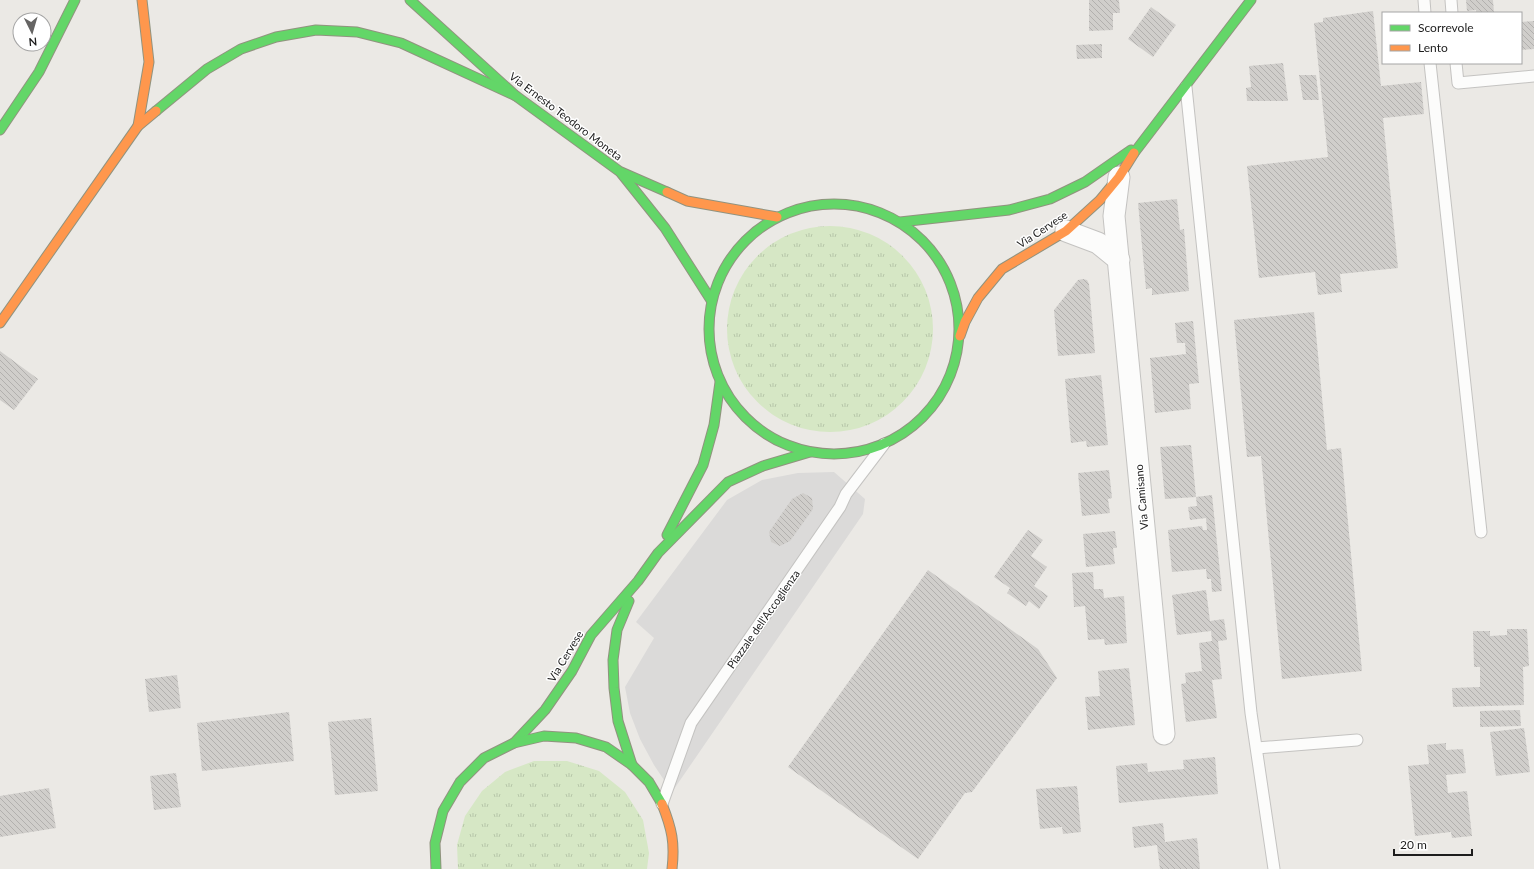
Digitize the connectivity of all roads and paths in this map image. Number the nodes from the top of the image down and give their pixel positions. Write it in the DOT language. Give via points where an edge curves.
graph roads {
  1 [pos="75,0"];
  2 [pos="142,0"];
  3 [pos="410,0"];
  4 [pos="1251,0"];
  5 [pos="1424,0"];
  6 [pos="1451,0"];
  7 [pos="1425,12"];
  8 [pos="1452,12"];
  9 [pos="1430,64"];
  10 [pos="1456,64"];
  11 [pos="1534,76"];
  12 [pos="1186,86"];
  13 [pos="516,96"];
  14 [pos="138,126"];
  15 [pos="0,130"];
  16 [pos="1141,143"];
  17 [pos="619,171"];
  18 [pos="1119,177"];
  19 [pos="777,217"];
  20 [pos="900,222"];
  21 [pos="1066,231"];
  22 [pos="1119,260"];
  23 [pos="711,300"];
  24 [pos="0,323"];
  25 [pos="960,336"];
  26 [pos="720,382"];
  27 [pos="884,444"];
  28 [pos="810,452"];
  29 [pos="1481,532"];
  30 [pos="658,553"];
  31 [pos="638,581"];
  32 [pos="1164,734"];
  33 [pos="1357,740"];
  34 [pos="514,743"];
  35 [pos="1257,748"];
  36 [pos="632,764"];
  37 [pos="662,804"];
  38 [pos="674,851"];
  39 [pos="682,863"];
  40 [pos="436,869"];
  41 [pos="672,869"];
  42 [pos="1274,869"];
  1 -- 15 [label="main road" via="39,72"];
  2 -- 14 [label="main road" via="149,62"];
  3 -- 13 [label="main road, Via Ernesto Teodoro Moneta"];
  4 -- 12 [label="main road, Via Cervese"];
  5 -- 7 [label="lane"];
  6 -- 8 [label="lane"];
  9 -- 29 [label="lane"];
  10 -- 11 [label="lane" via="1458,83"];
  12 -- 16 [label="main road, Via Cervese"];
  12 -- 35 [label="lane" via="1251,713"];
  13 -- 14 [label="main road" via="400,43 357,32 316,30 276,37 241,49 207,69"];
  13 -- 17 [label="main road, Via Ernesto Teodoro Moneta"];
  14 -- 24 [label="main road"];
  16 -- 18 [label="main road, Via Cervese"];
  16 -- 20 [label="main road, Via Cervese" via="1085,182 1050,199 1008,210"];
  17 -- 19 [label="main road, Via Ernesto Teodoro Moneta" via="687,201"];
  17 -- 23 [label="main road, Via Ernesto Teodoro Moneta" via="665,228"];
  18 -- 21 [label="main road, Via Cervese" via="1100,200"];
  18 -- 22 [label="street, Via Camisano" via="1114,216"];
  19 -- 20 [label="main road" via="818,204 861,206"];
  19 -- 23 [label="main road" via="747,238 738,249 724,267"];
  20 -- 25 [label="main road" via="926,243 946,271 957,303"];
  21 -- 22 [label="street" via="1098,243"];
  21 -- 25 [label="main road, Via Cervese" via="1002,269 978,298"];
  22 -- 32 [label="street, Via Camisano"];
  23 -- 26 [label="main road" via="708,342"];
  25 -- 27 [label="main road" via="949,380 933,407 911,428"];
  26 -- 28 [label="main road" via="742,415 773,439"];
  26 -- 30 [label="main road, Via Cervese" via="714,425 703,465"];
  27 -- 28 [label="main road" via="848,454"];
  27 -- 37 [label="lane, Piazzale dell'Accoglienza" via="846,494 840,507 691,723"];
  28 -- 30 [label="main road, Via Cervese" via="763,466 728,482"];
  30 -- 31 [label="main road, Via Cervese"];
  31 -- 34 [label="main road, Via Cervese" via="591,635 572,670 545,710"];
  31 -- 36 [label="main road, Via Cervese" via="617,630 613,660 618,722"];
  33 -- 35 [label="lane"];
  34 -- 36 [label="main road" via="544,736 576,738 606,747"];
  34 -- 40 [label="main road" via="484,758 460,782 443,810 435,843"];
  35 -- 42 [label="lane"];
  36 -- 37 [label="main road" via="649,782"];
  37 -- 38 [label="main road" via="671,827"];
  38 -- 39 [label="main road"];
  38 -- 41 [label="main road"];
}
